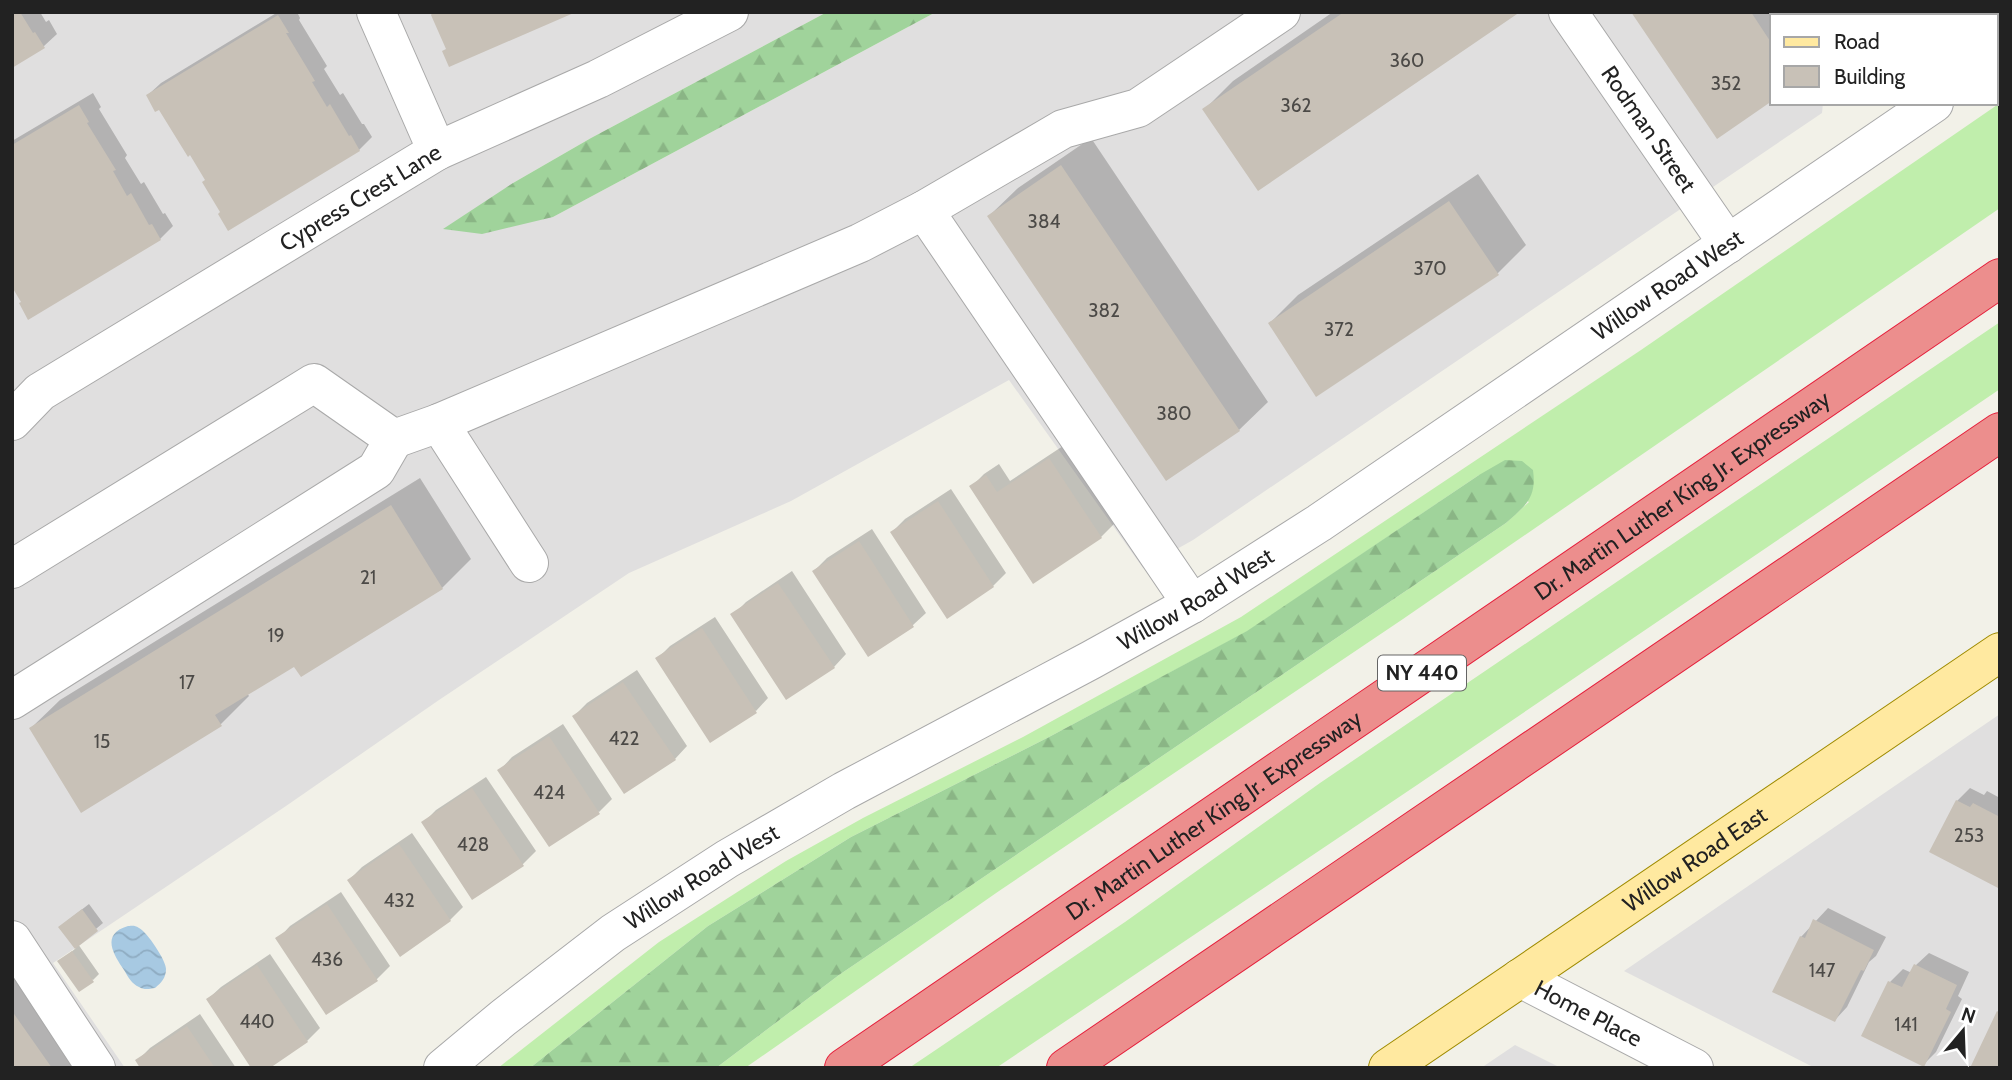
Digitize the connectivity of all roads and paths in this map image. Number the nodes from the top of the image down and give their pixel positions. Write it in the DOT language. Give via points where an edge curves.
graph roads {
  1 [pos="376,12"];
  2 [pos="729,12"];
  3 [pos="1281,12"];
  4 [pos="1568,12"];
  5 [pos="1914,109"];
  6 [pos="437,151"];
  7 [pos="924,210"];
  8 [pos="1728,244"];
  9 [pos="2000,278"];
  10 [pos="12,421"];
  11 [pos="439,423"];
  12 [pos="2000,432"];
  13 [pos="394,439"];
  14 [pos="529,563"];
  15 [pos="12,569"];
  16 [pos="1192,604"];
  17 [pos="2000,652"];
  18 [pos="12,700"];
  19 [pos="12,940"];
  20 [pos="1520,978"];
  21 [pos="96,1068"];
  22 [pos="443,1068"];
  23 [pos="844,1068"];
  24 [pos="1066,1068"];
  25 [pos="1388,1068"];
  26 [pos="1694,1068"];
  1 -- 6 [label="street"];
  2 -- 6 [label="street, Cypress Crest Lane" via="598,79"];
  3 -- 7 [label="street" via="1138,108 1063,129"];
  4 -- 8 [label="street, Rodman Street"];
  5 -- 8 [label="street, Willow Road West"];
  6 -- 10 [label="street, Cypress Crest Lane" via="40,392"];
  7 -- 11 [label="street" via="835,254"];
  7 -- 16 [label="street"];
  8 -- 16 [label="street, Willow Road West" via="1319,523"];
  9 -- 23 [label="highway, Dr. Martin Luther King Jr. Expressway / NY 440"];
  11 -- 13 [label="street"];
  11 -- 14 [label="street"];
  12 -- 24 [label="highway"];
  13 -- 15 [label="street" via="314,383"];
  13 -- 18 [label="street" via="376,470"];
  16 -- 22 [label="street, Willow Road West" via="727,859 613,933"];
  17 -- 20 [label="main road, Willow Road East"];
  19 -- 21 [label="street"];
  20 -- 25 [label="main road, Willow Road East"];
  20 -- 26 [label="street, Home Place"];
}
